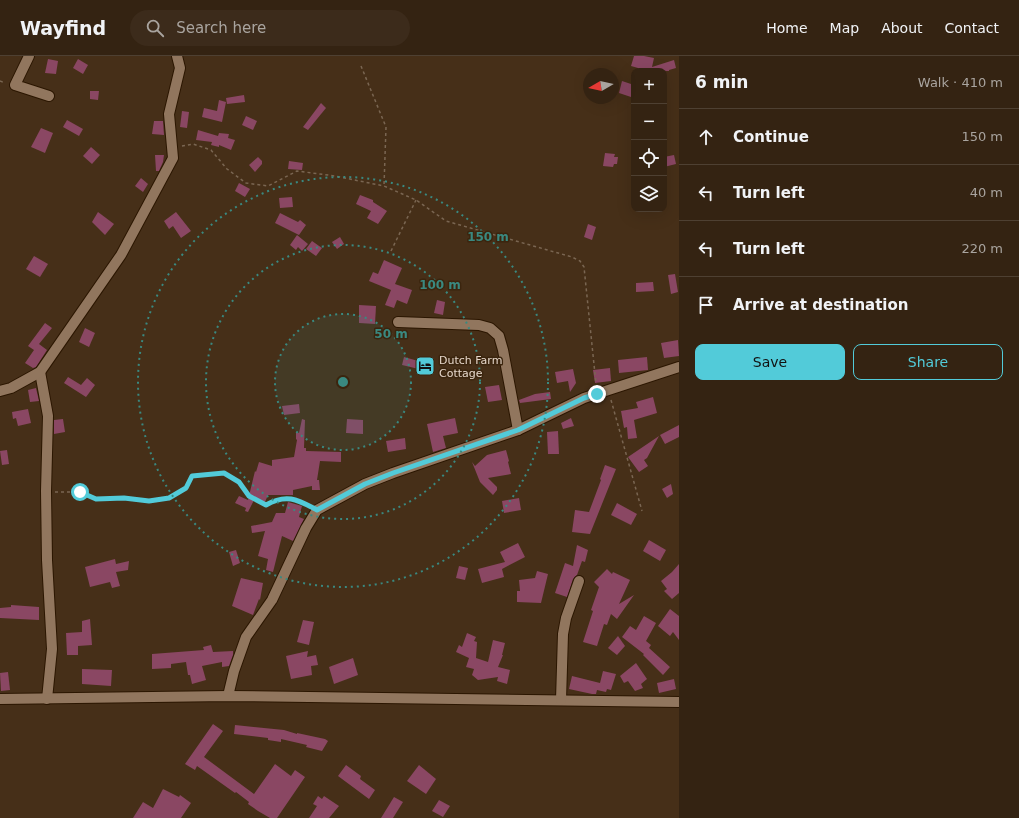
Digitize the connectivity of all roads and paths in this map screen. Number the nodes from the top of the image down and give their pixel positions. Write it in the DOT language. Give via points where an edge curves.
graph roads {
  1 [pos="29,56"];
  2 [pos="177,56"];
  3 [pos="361,66"];
  4 [pos="49,96"];
  5 [pos="173,148"];
  6 [pos="384,186"];
  7 [pos="416,200"];
  8 [pos="391,251"];
  9 [pos="398,322"];
  10 [pos="679,367"];
  11 [pos="40,372"];
  12 [pos="609,390"];
  13 [pos="0,391"];
  14 [pos="597,394"];
  15 [pos="518,430"];
  16 [pos="46,491"];
  17 [pos="317,510"];
  18 [pos="642,511"];
  19 [pos="580,581"];
  20 [pos="228,696"];
  21 [pos="0,699"];
  22 [pos="47,699"];
  23 [pos="561,700"];
  24 [pos="679,702"];
  1 -- 4 [label="street" via="15,85"];
  2 -- 5 [label="street" via="180,68 169,114"];
  3 -- 6 [label="path" via="386,127"];
  5 -- 6 [label="path" via="193,144 211,150 227,168 246,183 268,186 297,171"];
  5 -- 11 [label="street" via="173,158 122,255"];
  6 -- 7 [label="path"];
  7 -- 8 [label="path"];
  7 -- 14 [label="path" via="446,221 580,261 584,267"];
  9 -- 15 [label="street" via="479,325 490,328 499,336"];
  10 -- 12 [label="street"];
  11 -- 13 [label="street" via="11,388"];
  11 -- 16 [label="street" via="48,416"];
  12 -- 14 [label="street"];
  12 -- 18 [label="path"];
  14 -- 15 [label="street"];
  15 -- 17 [label="street" via="365,484"];
  16 -- 17 [label="path" via="80,492 96,499 124,498 149,501 169,498 186,488 192,476 224,473 239,482 249,496 266,505 276,500 295,499"];
  16 -- 22 [label="street" via="52,649"];
  17 -- 20 [label="street" via="272,600 246,638"];
  19 -- 23 [label="street" via="566,618 563,634"];
  20 -- 22 [label="street"];
  20 -- 23 [label="street"];
  21 -- 22 [label="street"];
  23 -- 24 [label="street"];
}
